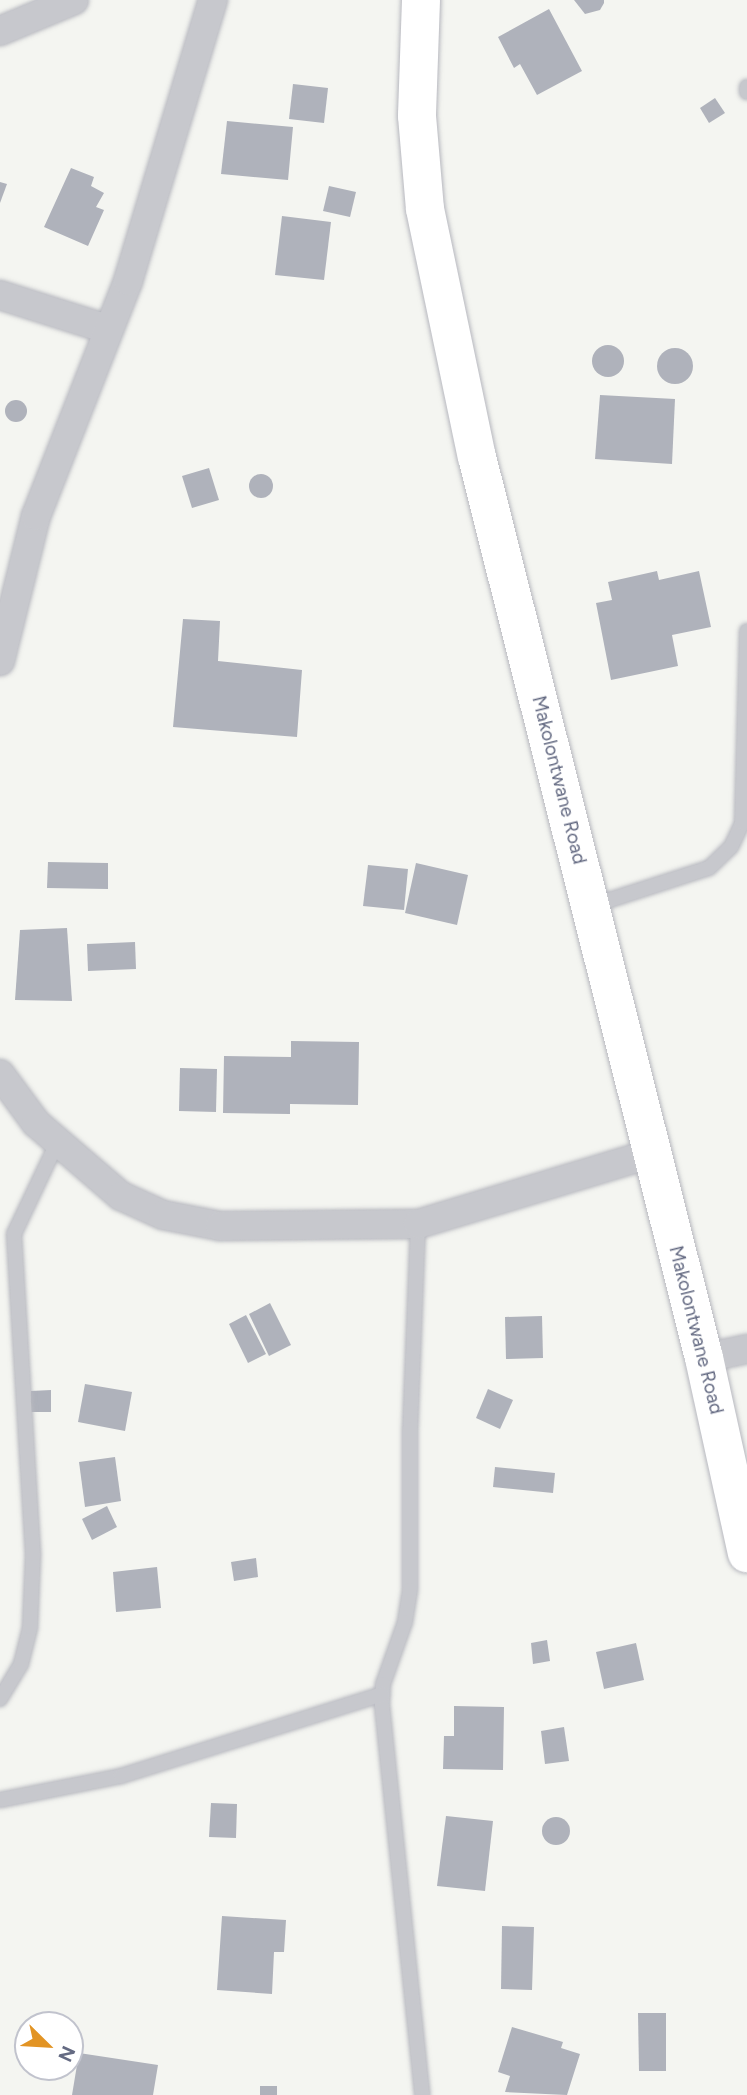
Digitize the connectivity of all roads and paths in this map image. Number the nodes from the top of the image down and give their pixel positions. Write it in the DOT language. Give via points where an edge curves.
graph roads {
  1 [pos="74,0"];
  2 [pos="214,0"];
  3 [pos="421,0"];
  4 [pos="0,31"];
  5 [pos="0,295"];
  6 [pos="107,330"];
  7 [pos="747,631"];
  8 [pos="0,661"];
  9 [pos="591,906"];
  10 [pos="0,1074"];
  11 [pos="58,1141"];
  12 [pos="653,1153"];
  13 [pos="418,1224"];
  14 [pos="747,1349"];
  15 [pos="704,1358"];
  16 [pos="747,1553"];
  17 [pos="382,1694"];
  18 [pos="0,1699"];
  19 [pos="0,1800"];
  20 [pos="422,2095"];
  1 -- 4 [label="street"];
  2 -- 6 [label="street" via="128,281"];
  3 -- 9 [label="main road, Makolontwane Road" via="417,116 425,209 477,457"];
  5 -- 6 [label="street"];
  6 -- 8 [label="street" via="36,516"];
  7 -- 9 [label="lane" via="742,823 731,847 709,868"];
  9 -- 12 [label="main road, Makolontwane Road"];
  10 -- 11 [label="street" via="36,1123"];
  11 -- 13 [label="street" via="121,1196 163,1215 220,1226"];
  11 -- 18 [label="lane" via="14,1234 33,1554 30,1626 21,1664"];
  12 -- 13 [label="street"];
  12 -- 15 [label="main road, Makolontwane Road"];
  13 -- 17 [label="lane" via="410,1429 410,1590"];
  14 -- 15 [label="street"];
  15 -- 16 [label="main road, Makolontwane Road"];
  17 -- 19 [label="lane" via="121,1776"];
  17 -- 20 [label="lane"];
}
